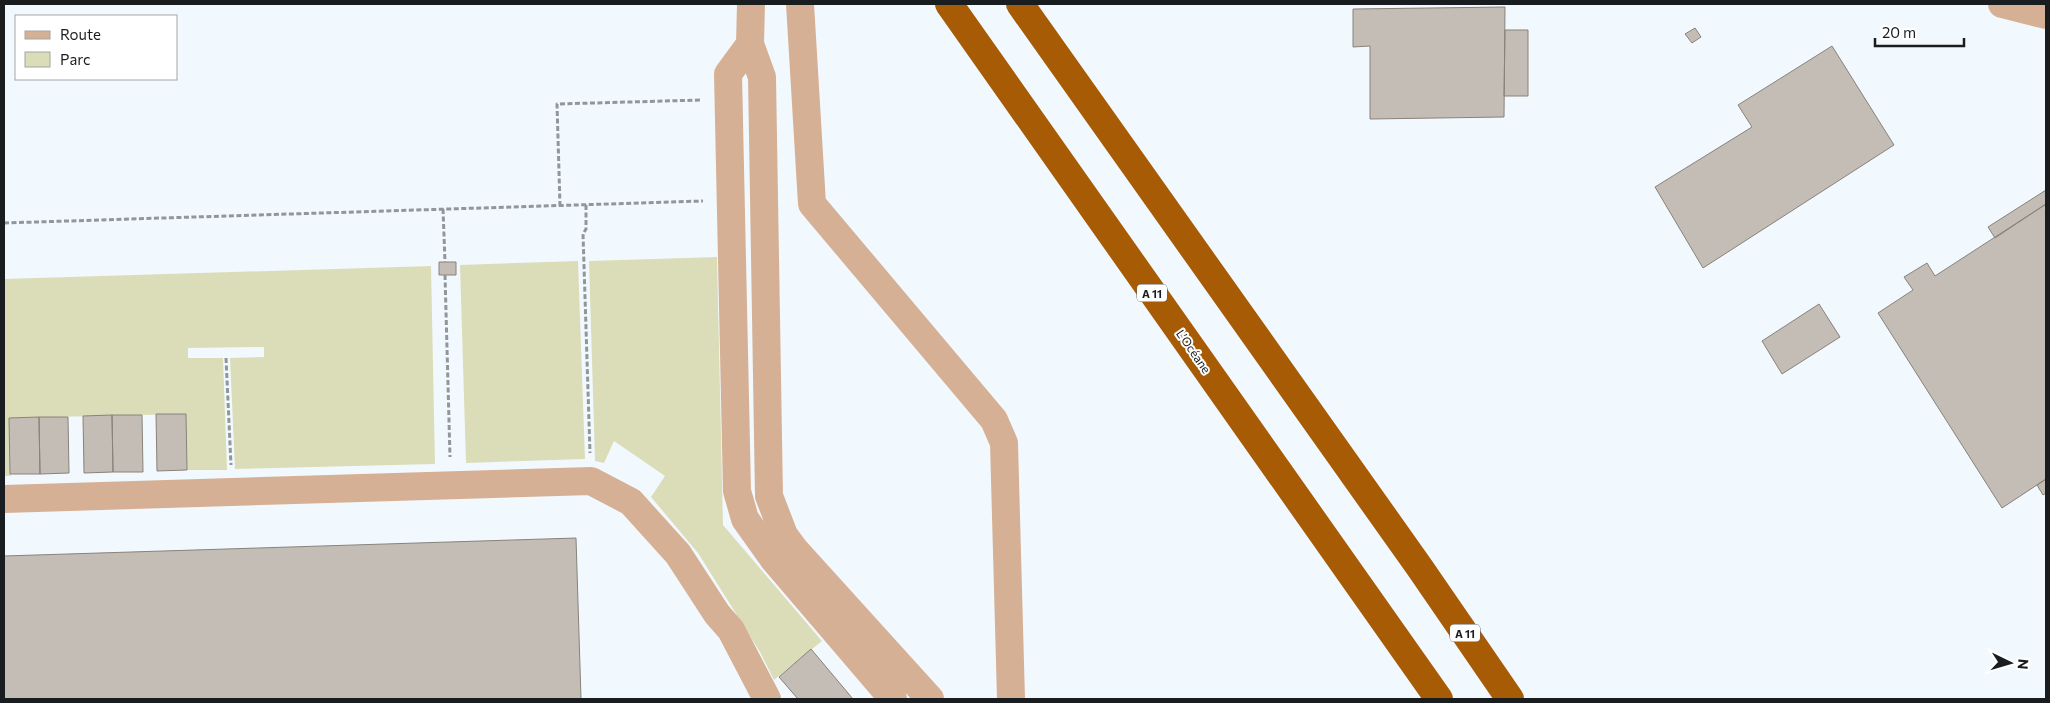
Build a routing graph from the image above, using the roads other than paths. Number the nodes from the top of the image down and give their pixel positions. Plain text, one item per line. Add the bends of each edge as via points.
1 (751, 4) edge
2 (800, 4) edge
3 (949, 4) edge
4 (1020, 4) edge
5 (2002, 4) edge
6 (2046, 15) edge
7 (750, 44) junction
8 (4, 499) edge
9 (767, 699) edge
10 (894, 699) edge
11 (930, 699) edge
12 (1011, 699) edge
13 (1439, 699) edge
14 (1510, 699) edge

1 - 7 street
2 - 12 street via 812,204 994,420 1004,443
3 - 13 highway, L’Océane / A 11
4 - 14 highway, A 11
5 - 6 street
7 - 10 street via 728,74 737,490 740,506 775,561
7 - 11 street via 762,77 769,496 784,536 795,550
8 - 9 street via 591,481 632,502 678,554 731,630

